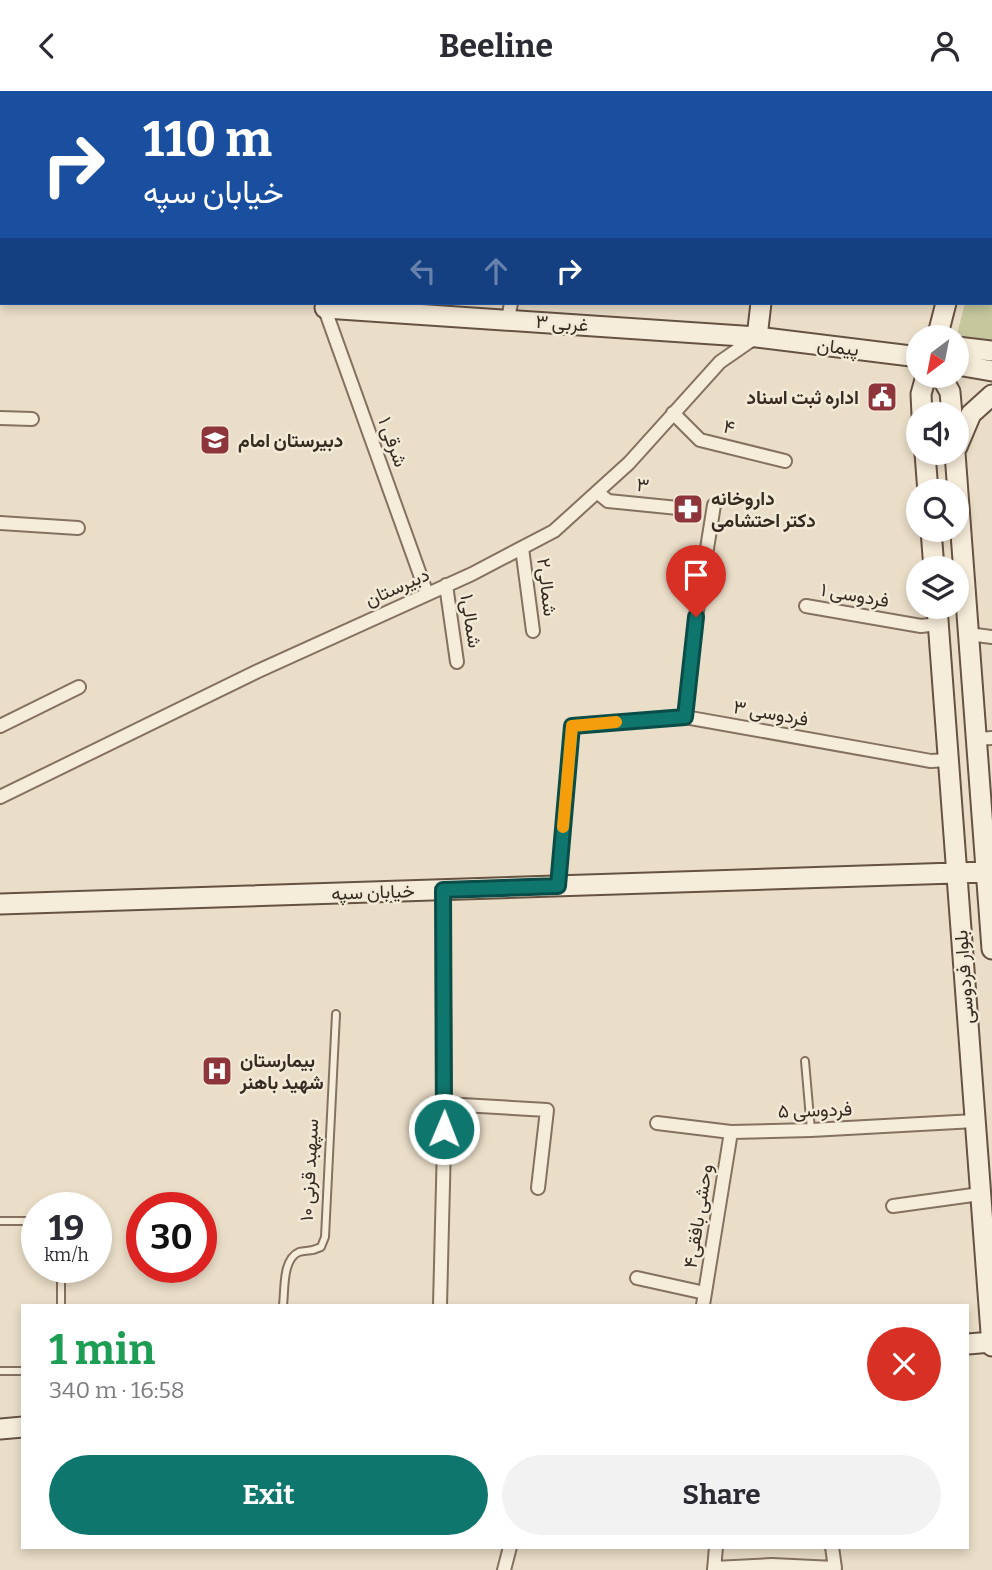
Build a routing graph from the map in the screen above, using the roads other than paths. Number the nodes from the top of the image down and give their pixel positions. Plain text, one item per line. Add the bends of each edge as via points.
1 (324, 305) edge
2 (761, 305) edge
3 (945, 305) edge
4 (510, 311) edge
5 (940, 325) edge
6 (757, 337) junction
7 (970, 348) edge
8 (992, 351) edge
9 (906, 355) edge
10 (970, 367) edge
11 (992, 371) edge
12 (992, 394) edge
13 (673, 413) junction
14 (0, 418) edge
15 (32, 419) dead end
16 (969, 419) edge
17 (785, 461) dead end
18 (957, 465) edge
19 (597, 492) junction
20 (714, 505) dead end
21 (688, 509) dead end
22 (0, 523) edge
23 (78, 528) dead end
24 (522, 548) junction
25 (446, 585) junction
26 (427, 594) junction
27 (806, 606) dead end
28 (932, 619) edge
29 (937, 619) edge
30 (533, 631) dead end
31 (968, 633) junction
32 (992, 637) edge
33 (457, 662) dead end
34 (79, 687) dead end
35 (685, 717) junction
36 (0, 726) edge
37 (984, 738) edge
38 (948, 760) junction
39 (0, 797) edge
40 (988, 833) edge
41 (986, 872) junction
42 (956, 873) junction
43 (558, 886) junction
44 (443, 890) junction
45 (3, 906) edge
46 (992, 949) edge
47 (336, 1014) dead end
48 (805, 1061) dead end
49 (444, 1104) junction
50 (975, 1121) junction
51 (657, 1123) dead end
52 (811, 1131) junction
53 (732, 1132) junction
54 (538, 1188) dead end
55 (980, 1194) junction
56 (892, 1206) dead end
57 (0, 1221) edge
58 (21, 1221) edge
59 (637, 1277) dead end
60 (61, 1283) edge
61 (704, 1299) edge
62 (61, 1304) edge
63 (284, 1304) edge
64 (440, 1304) edge
65 (992, 1343) edge
66 (969, 1344) edge
67 (0, 1371) edge
68 (21, 1371) edge
69 (21, 1427) edge
70 (0, 1429) edge
71 (509, 1549) edge
72 (716, 1549) edge
73 (832, 1549) edge
74 (714, 1569) edge
75 (503, 1570) edge

1 - 4 street, ۳ غربی
1 - 26 street, شرقی ۱
2 - 6 street
3 - 5 street
4 - 6 street, ۳ غربی
6 - 9 street, پیمان
6 - 13 street, دبیرستان via 720,362
7 - 8 street
10 - 11 street
12 - 16 street
13 - 17 street, ۴ via 700,440
13 - 19 street, دبیرستان
14 - 15 street
18 - 31 street, بلوار فردوسی
19 - 21 street, ۳ via 608,501
19 - 24 street, دبیرستان via 554,531
20 - 35 street
22 - 23 street
24 - 25 street, دبیرستان
24 - 30 street, شمالی۲
25 - 26 street, دبیرستان
25 - 33 street, شمالی۱
26 - 39 street, دبیرستان
27 - 28 street, فردوسی ۱ via 921,625
29 - 38 street, بلوار فردوسی
31 - 32 street
31 - 37 street, بلوار فردوسی
34 - 36 street
35 - 38 street, فردوسی ۳ via 931,761
35 - 43 street, فردوسی ۳ via 572,726
37 - 40 street, بلوار فردوسی
38 - 42 street, بلوار فردوسی
40 - 41 street, بلوار فردوسی
41 - 42 street, خیابان سپه
41 - 46 street, بلوار فردوسی
42 - 43 street, خیابان سپه
42 - 50 street, بلوار فردوسی
43 - 44 street, خیابان سپه
44 - 45 street, خیابان سپه
44 - 49 street
47 - 63 lane, سپهبد قرنی ۱۰ via 325,1237 321,1247 291,1258
48 - 52 lane
49 - 54 street via 547,1110
49 - 64 street
50 - 52 street, فردوسی ۵
50 - 55 street, بلوار فردوسی
51 - 53 street, فردوسی ۵
52 - 53 street, فردوسی ۵
53 - 61 street, وحشی بافقی۴
55 - 56 street
55 - 65 street, بلوار فردوسی
57 - 58 lane
59 - 61 street
60 - 62 lane
65 - 66 street
67 - 68 lane
69 - 70 street
71 - 75 street
72 - 74 street
73 - 74 street via 835,1568

